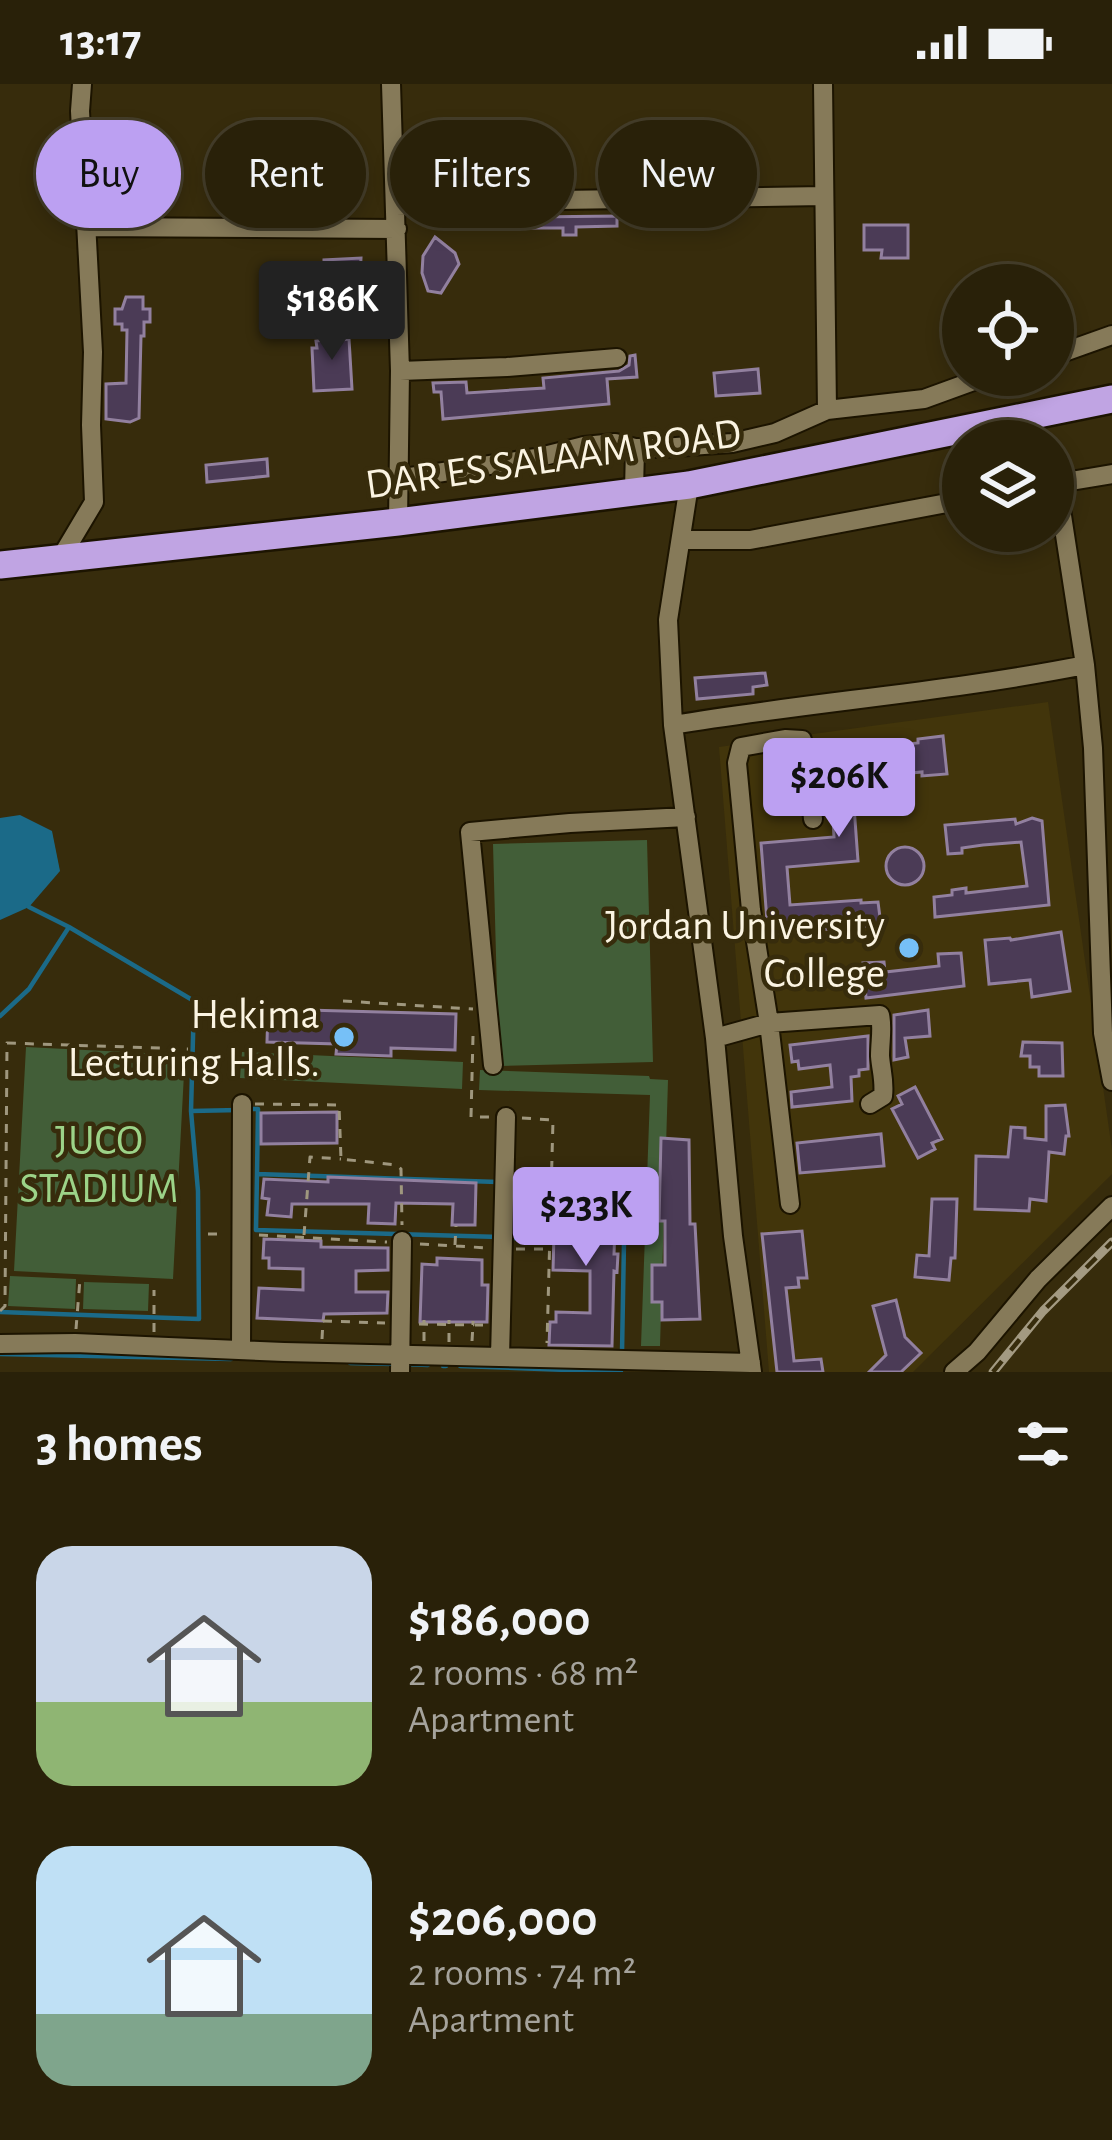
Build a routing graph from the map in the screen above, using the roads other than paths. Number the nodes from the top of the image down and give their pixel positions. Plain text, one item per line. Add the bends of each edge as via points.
1 (82, 84) edge
2 (391, 84) edge
3 (823, 84) edge
4 (81, 120) edge
5 (392, 120) edge
6 (824, 196) junction
7 (574, 200) edge
8 (88, 228) edge
9 (181, 228) edge
10 (397, 230) joint
11 (1112, 335) edge
12 (1074, 349) edge
13 (617, 358) dead end
14 (400, 371) junction
15 (942, 392) edge
16 (1112, 398) edge
17 (827, 410) junction
18 (635, 448) junction
19 (1112, 474) edge
20 (397, 479) junction
21 (1074, 480) edge
22 (689, 485) junction
23 (634, 490) junction
24 (942, 504) edge
25 (398, 522) junction
26 (681, 540) junction
27 (1066, 552) edge
28 (60, 559) junction
29 (0, 565) edge
30 (1084, 664) junction
31 (673, 724) junction
32 (1091, 725) junction
33 (1112, 725) edge
34 (686, 818) junction
35 (813, 819) dead end
36 (769, 1023) junction
37 (715, 1038) junction
38 (493, 1065) dead end
39 (1112, 1081) edge
40 (242, 1104) road end
41 (871, 1104) dead end
42 (506, 1117) dead end
43 (790, 1204) dead end
44 (1112, 1206) edge
45 (402, 1237) road end
46 (0, 1344) edge
47 (242, 1350) junction
48 (500, 1357) junction
49 (284, 1362) edge
50 (400, 1363) edge
51 (751, 1368) edge
52 (954, 1372) edge

1 - 4 street
2 - 5 street
3 - 6 street
6 - 7 street
6 - 17 street
8 - 28 street via 94,502
9 - 10 street
10 - 14 street
11 - 12 street
13 - 14 street
14 - 20 street
15 - 17 street
16 - 22 highway, DAR ES SALAAM ROAD
17 - 18 street via 732,442
18 - 20 street via 584,446
18 - 23 street
19 - 21 street
20 - 25 street
22 - 23 highway, DAR ES SALAAM ROAD
22 - 26 street
23 - 25 highway, DAR ES SALAAM ROAD
24 - 26 street via 750,540
25 - 28 highway, DAR ES SALAAM ROAD
26 - 31 street via 668,620
27 - 30 street
28 - 29 highway, DAR ES SALAAM ROAD
30 - 31 street
30 - 32 street
31 - 34 street
32 - 33 street
32 - 39 street via 1103,1034
34 - 37 street
34 - 38 street via 470,832
35 - 36 street via 802,740 741,747 747,874
36 - 37 street
36 - 41 street via 880,1015 885,1088
36 - 43 street
37 - 51 street
40 - 47 street
42 - 48 street
44 - 52 street
45 - 50 street
46 - 47 street
47 - 49 street
48 - 50 street via 424,1355
48 - 51 street
49 - 50 street via 322,1353

